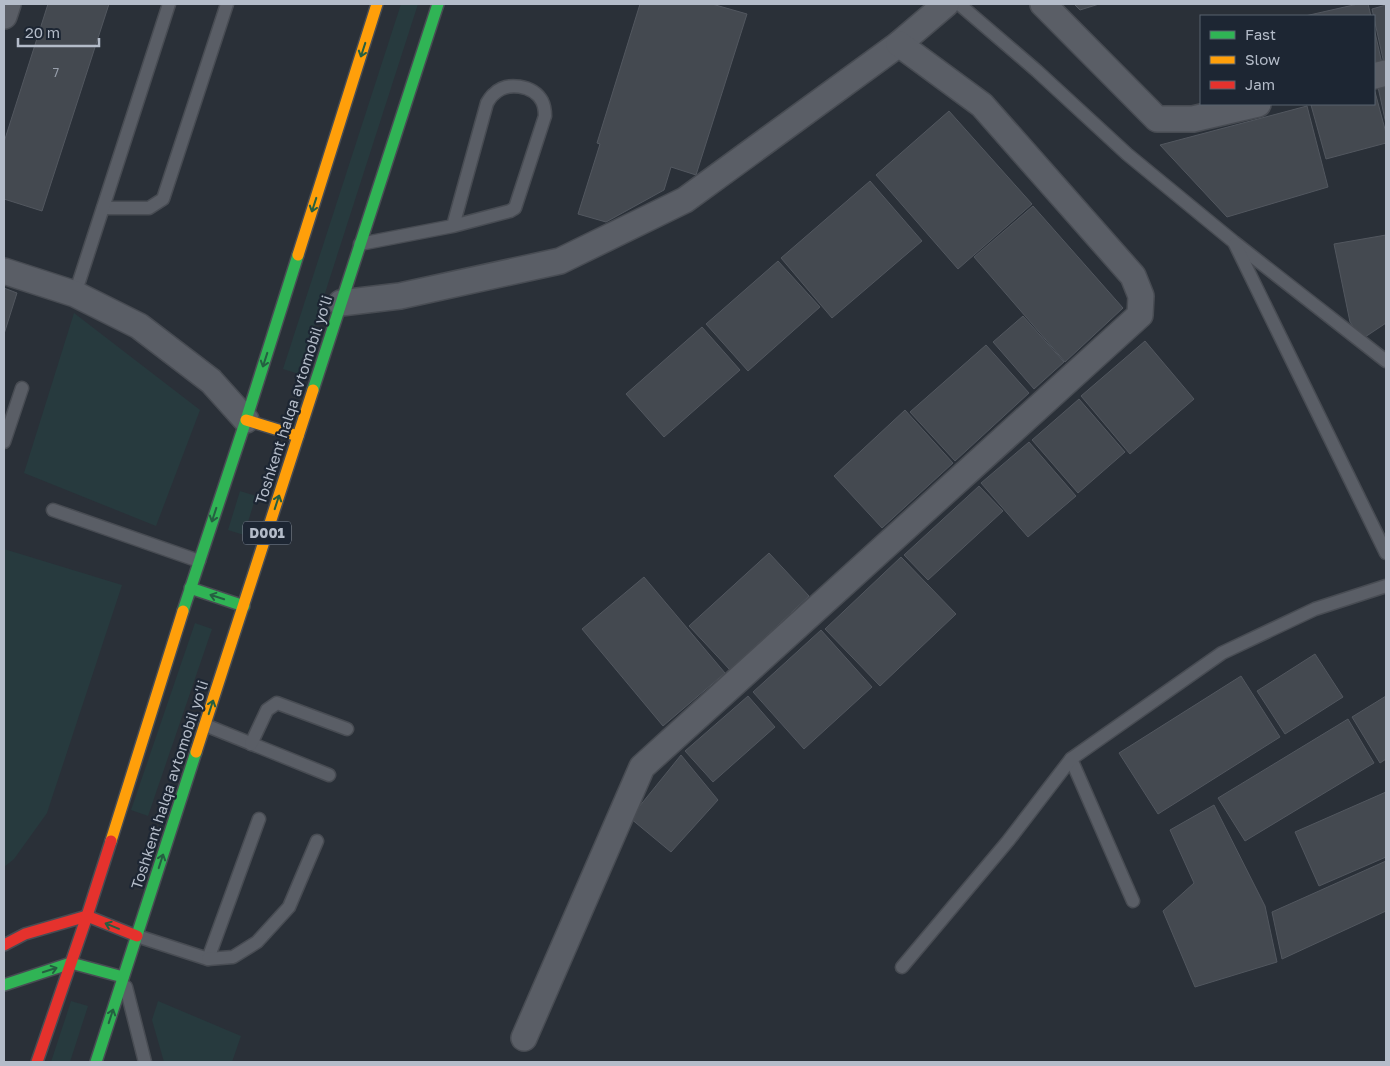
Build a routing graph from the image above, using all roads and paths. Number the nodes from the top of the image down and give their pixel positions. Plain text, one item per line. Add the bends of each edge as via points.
1 (8, 4) edge
2 (169, 4) edge
3 (227, 4) edge
4 (377, 4) edge
5 (438, 4) edge
6 (946, 4) edge
7 (959, 4) edge
8 (1043, 4) edge
9 (4, 16) edge
10 (899, 44) junction
11 (1254, 105) edge
12 (103, 208) junction
13 (452, 226) junction
14 (1234, 242) junction
15 (360, 244) junction
16 (4, 271) edge
17 (76, 294) junction
18 (341, 303) junction
19 (1386, 361) edge
20 (22, 388) dead end
21 (246, 420) junction
22 (298, 436) junction
23 (4, 442) edge
24 (53, 510) dead end
25 (1386, 553) edge
26 (199, 561) junction
27 (1386, 586) edge
28 (190, 588) junction
29 (244, 606) junction
30 (205, 725) junction
31 (347, 729) dead end
32 (251, 744) junction
33 (1071, 759) junction
34 (329, 775) dead end
35 (259, 819) dead end
36 (317, 842) dead end
37 (1133, 901) dead end
38 (87, 916) junction
39 (136, 936) junction
40 (4, 945) edge
41 (208, 959) junction
42 (71, 963) junction
43 (902, 967) dead end
44 (123, 978) junction
45 (4, 985) edge
46 (524, 1038) dead end
47 (37, 1062) edge
48 (96, 1062) edge
49 (145, 1062) edge

1 - 9 street
2 - 12 lane
3 - 12 lane via 164,199 149,208
4 -> 21 main road
5 - 15 main road, Toshkent halqa avtomobil yo'li / D001
6 - 10 street
7 - 14 lane via 1127,154
8 - 11 street via 1157,119 1193,120
10 - 18 street via 685,200 560,261 400,296
10 - 46 street via 982,105 1133,276 1141,296 1140,316 642,767
12 - 17 lane
13 - 13 lane via 487,104 494,93 505,87 518,86 533,92 542,100 546,116 515,208
13 - 15 lane
14 - 19 lane
14 - 25 lane
15 - 18 main road, Toshkent halqa avtomobil yo'li / D001
16 - 17 street
17 - 21 street via 139,326 211,381
18 - 22 main road, Toshkent halqa avtomobil yo'li / D001
20 - 23 lane
21 - 22 main road
21 -> 26 main road
29 -> 22 main road, Toshkent halqa avtomobil yo'li / D001
24 - 26 lane
26 - 28 main road
27 - 33 lane via 1315,609 1222,653
29 -> 28 main road
28 - 38 main road
30 -> 29 main road, Toshkent halqa avtomobil yo'li / D001
30 - 32 lane
39 -> 30 main road, Toshkent halqa avtomobil yo'li / D001
31 - 32 lane via 277,703 267,710
32 - 34 lane
33 - 37 lane
33 - 43 lane via 1008,841
35 - 41 lane
36 - 41 lane via 289,907 264,935 233,956
39 -> 38 main road
38 - 40 main road via 25,934
38 - 42 main road
39 - 41 lane
39 - 44 main road, Toshkent halqa avtomobil yo'li / D001
42 - 44 main road
45 -> 42 main road
42 - 47 main road
48 -> 44 main road, Toshkent halqa avtomobil yo'li / D001
44 - 49 lane

